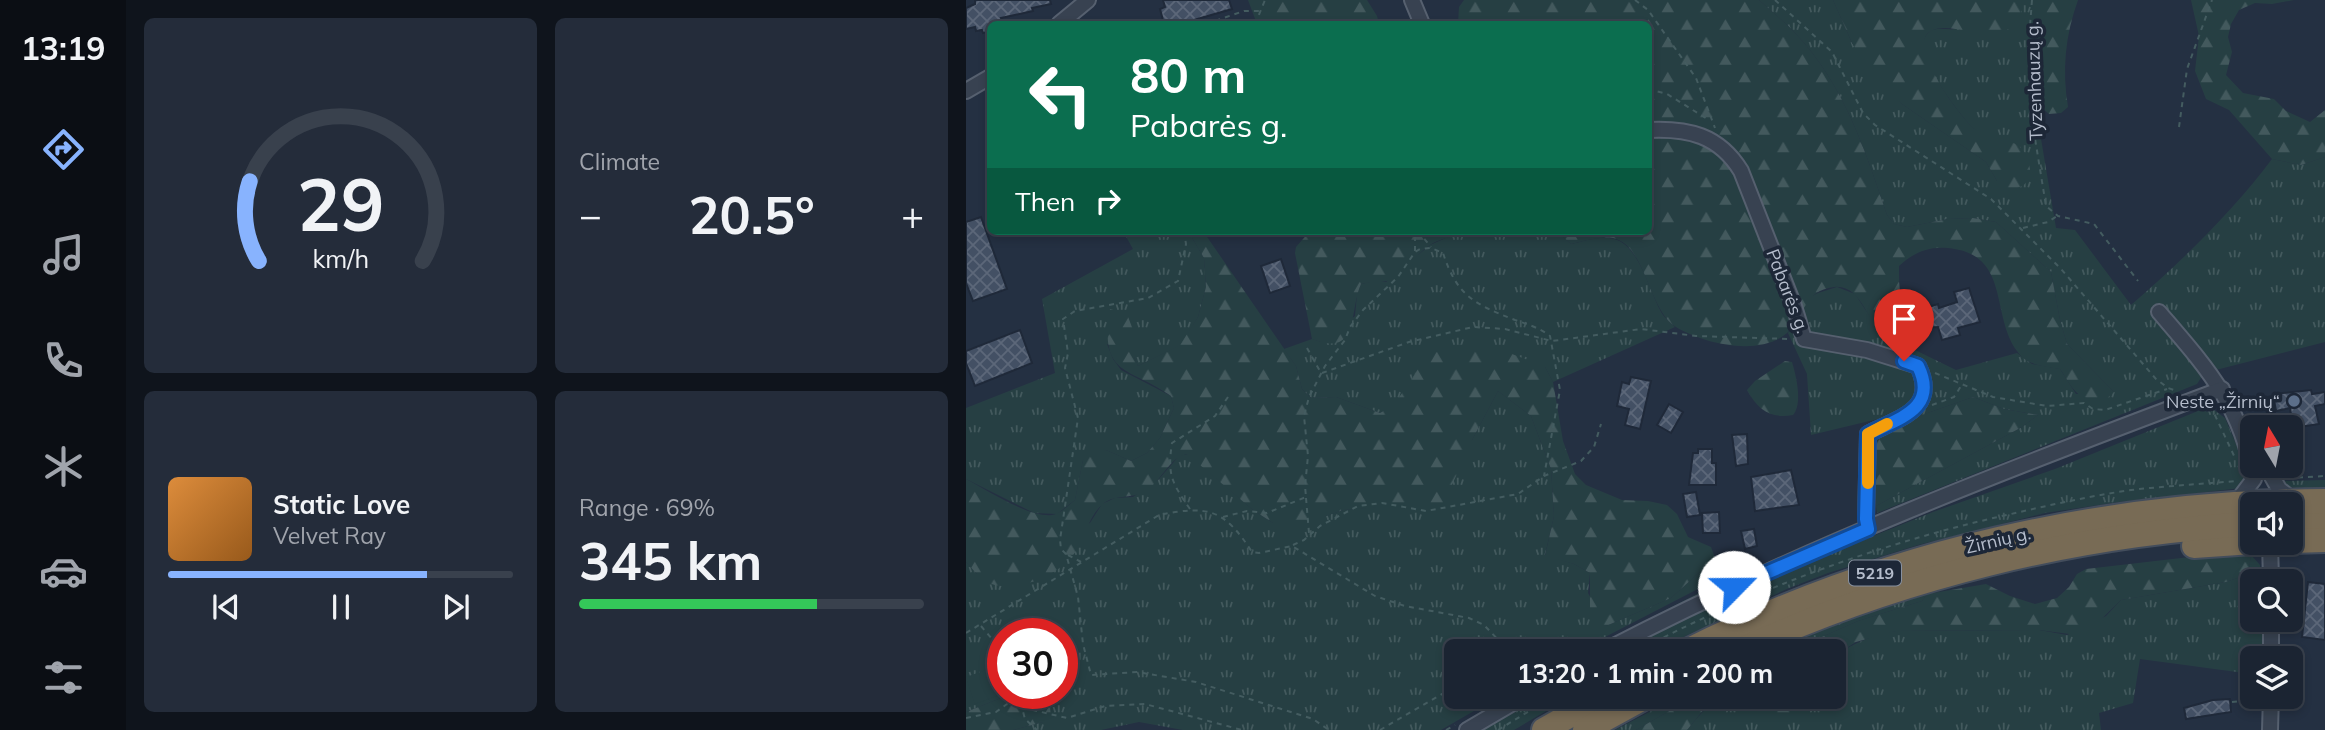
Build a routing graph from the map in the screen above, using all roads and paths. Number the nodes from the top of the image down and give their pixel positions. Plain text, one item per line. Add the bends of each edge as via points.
1 (1088, 0) edge
2 (1265, 0) edge
3 (1412, 0) edge
4 (1636, 0) edge
5 (1775, 0) edge
6 (2032, 0) edge
7 (2212, 0) edge
8 (1260, 11) junction
9 (1063, 21) edge
10 (1215, 21) edge
11 (1260, 21) edge
12 (1421, 21) edge
13 (987, 79) edge
14 (1652, 90) edge
15 (966, 92) edge
16 (1710, 121) junction
17 (2179, 127) dead end
18 (1652, 130) edge
19 (1715, 130) dead end
20 (2058, 216) junction
21 (2022, 228) junction
22 (1185, 235) edge
23 (1417, 235) edge
24 (1420, 235) edge
25 (1432, 248) junction
26 (1415, 252) junction
27 (2138, 281) dead end
28 (2159, 312) dead end
29 (1804, 339) junction
30 (1552, 341) junction
31 (1307, 348) dead end
32 (1918, 366) junction
33 (1321, 374) junction
34 (1961, 385) junction
35 (2168, 388) junction
36 (2222, 389) junction
37 (2181, 392) dead end
38 (2203, 396) junction
39 (1228, 397) dead end
40 (1916, 409) junction
41 (1601, 424) dead end
42 (2240, 428) edge
43 (2236, 462) dead end
44 (2303, 474) edge
45 (1544, 476) junction
46 (2325, 476) edge
47 (2254, 478) edge
48 (1307, 497) junction
49 (2325, 501) edge
50 (2235, 504) junction
51 (2240, 505) edge
52 (2303, 508) edge
53 (1192, 511) junction
54 (2303, 516) edge
55 (1223, 517) junction
56 (2325, 523) edge
57 (2240, 525) edge
58 (1868, 529) junction
59 (1309, 534) junction
60 (2325, 540) edge
61 (2303, 541) edge
62 (2240, 543) edge
63 (1292, 546) junction
64 (1066, 554) junction
65 (1083, 563) junction
66 (1070, 569) junction
67 (1946, 574) junction
68 (980, 624) junction
69 (966, 633) edge
70 (987, 633) edge
71 (1497, 639) edge
72 (1628, 639) edge
73 (1714, 639) edge
74 (1767, 639) edge
75 (1444, 693) edge
76 (2240, 701) edge
77 (2232, 702) dead end
78 (1000, 709) edge
79 (1022, 709) edge
80 (1035, 709) edge
81 (1503, 709) edge
82 (1533, 709) edge
83 (1581, 709) edge
84 (1623, 709) edge
85 (2271, 709) edge
86 (966, 718) edge
87 (1037, 730) edge
88 (1242, 730) edge
89 (1329, 730) edge
90 (1380, 730) edge
91 (1467, 730) edge
92 (1498, 730) edge
93 (1544, 730) edge
94 (1584, 730) edge
95 (2270, 730) edge

1 - 9 street
2 - 8 path
3 - 12 street
4 - 16 path via 1696,78
5 - 21 path via 1832,52 1863,113 1874,125 1991,199
6 - 20 path, Tyzenhauzų g. via 2032,120 2046,205
7 - 17 path via 2189,61
8 - 10 path
8 - 11 path
13 - 15 street
14 - 16 path via 1667,94
16 - 19 path
18 - 29 street, Pabarės g. via 1692,133 1717,143 1732,156
20 - 21 path
20 - 27 path via 2094,224
21 - 35 path
22 - 64 path via 1178,281 1148,298 1075,311 1063,319 1068,353 1065,368 1078,418 1060,540
23 - 26 path
24 - 25 path
25 - 26 path
25 - 30 path via 1443,253 1452,278 1468,295 1496,313 1545,332
26 - 33 path via 1398,277 1363,310
28 - 36 street
29 - 30 path via 1696,336 1641,329
29 - 32 street, Pabarės g. via 1867,350
30 - 33 path via 1505,329 1473,327 1409,342
30 - 45 path via 1560,390
31 - 33 path
32 - 34 path
32 - 40 street via 1925,380 1924,397
33 - 48 path via 1304,416
34 - 35 path via 2025,403 2084,403 2105,410
34 - 40 path via 1954,397
35 - 37 path
36 - 38 street
36 - 42 street
38 - 43 path
38 - 58 street
39 - 53 path via 1215,416 1172,443 1172,482
40 - 58 street via 1868,434
41 - 45 path via 1594,447 1581,461
44 - 46 path
45 - 59 path via 1518,494 1426,511 1382,503 1358,506
47 - 50 street
48 - 55 path via 1266,513
48 - 59 path
49 - 52 highway, Žirnių g. / 5219
50 - 51 highway, Žirnių g. / 5219
50 - 73 highway, Žirnių g. / 5219 via 2069,524 1937,554 1817,594
53 - 55 path
53 - 65 path via 1159,514
54 - 56 highway, Žirnių g. / 5219
55 - 63 path via 1252,552
57 - 67 highway, Žirnių g. / 5219 via 2085,544
58 - 72 street via 1712,596
59 - 63 path
60 - 61 highway
62 - 67 highway, 5219
63 - 71 path via 1375,596 1469,618
64 - 65 path
64 - 66 path
65 - 66 path
66 - 68 path
66 - 89 path via 1091,675 1137,672 1196,682 1313,719
67 - 74 highway, Žirnių g. / 5219 via 1834,610
68 - 69 path
68 - 70 path
75 - 90 path
76 - 77 path
78 - 86 path
79 - 87 path via 1024,719
80 - 88 path via 1067,718 1105,706 1145,704
81 - 91 street
82 - 92 path
83 - 93 highway
84 - 94 highway
85 - 95 street

